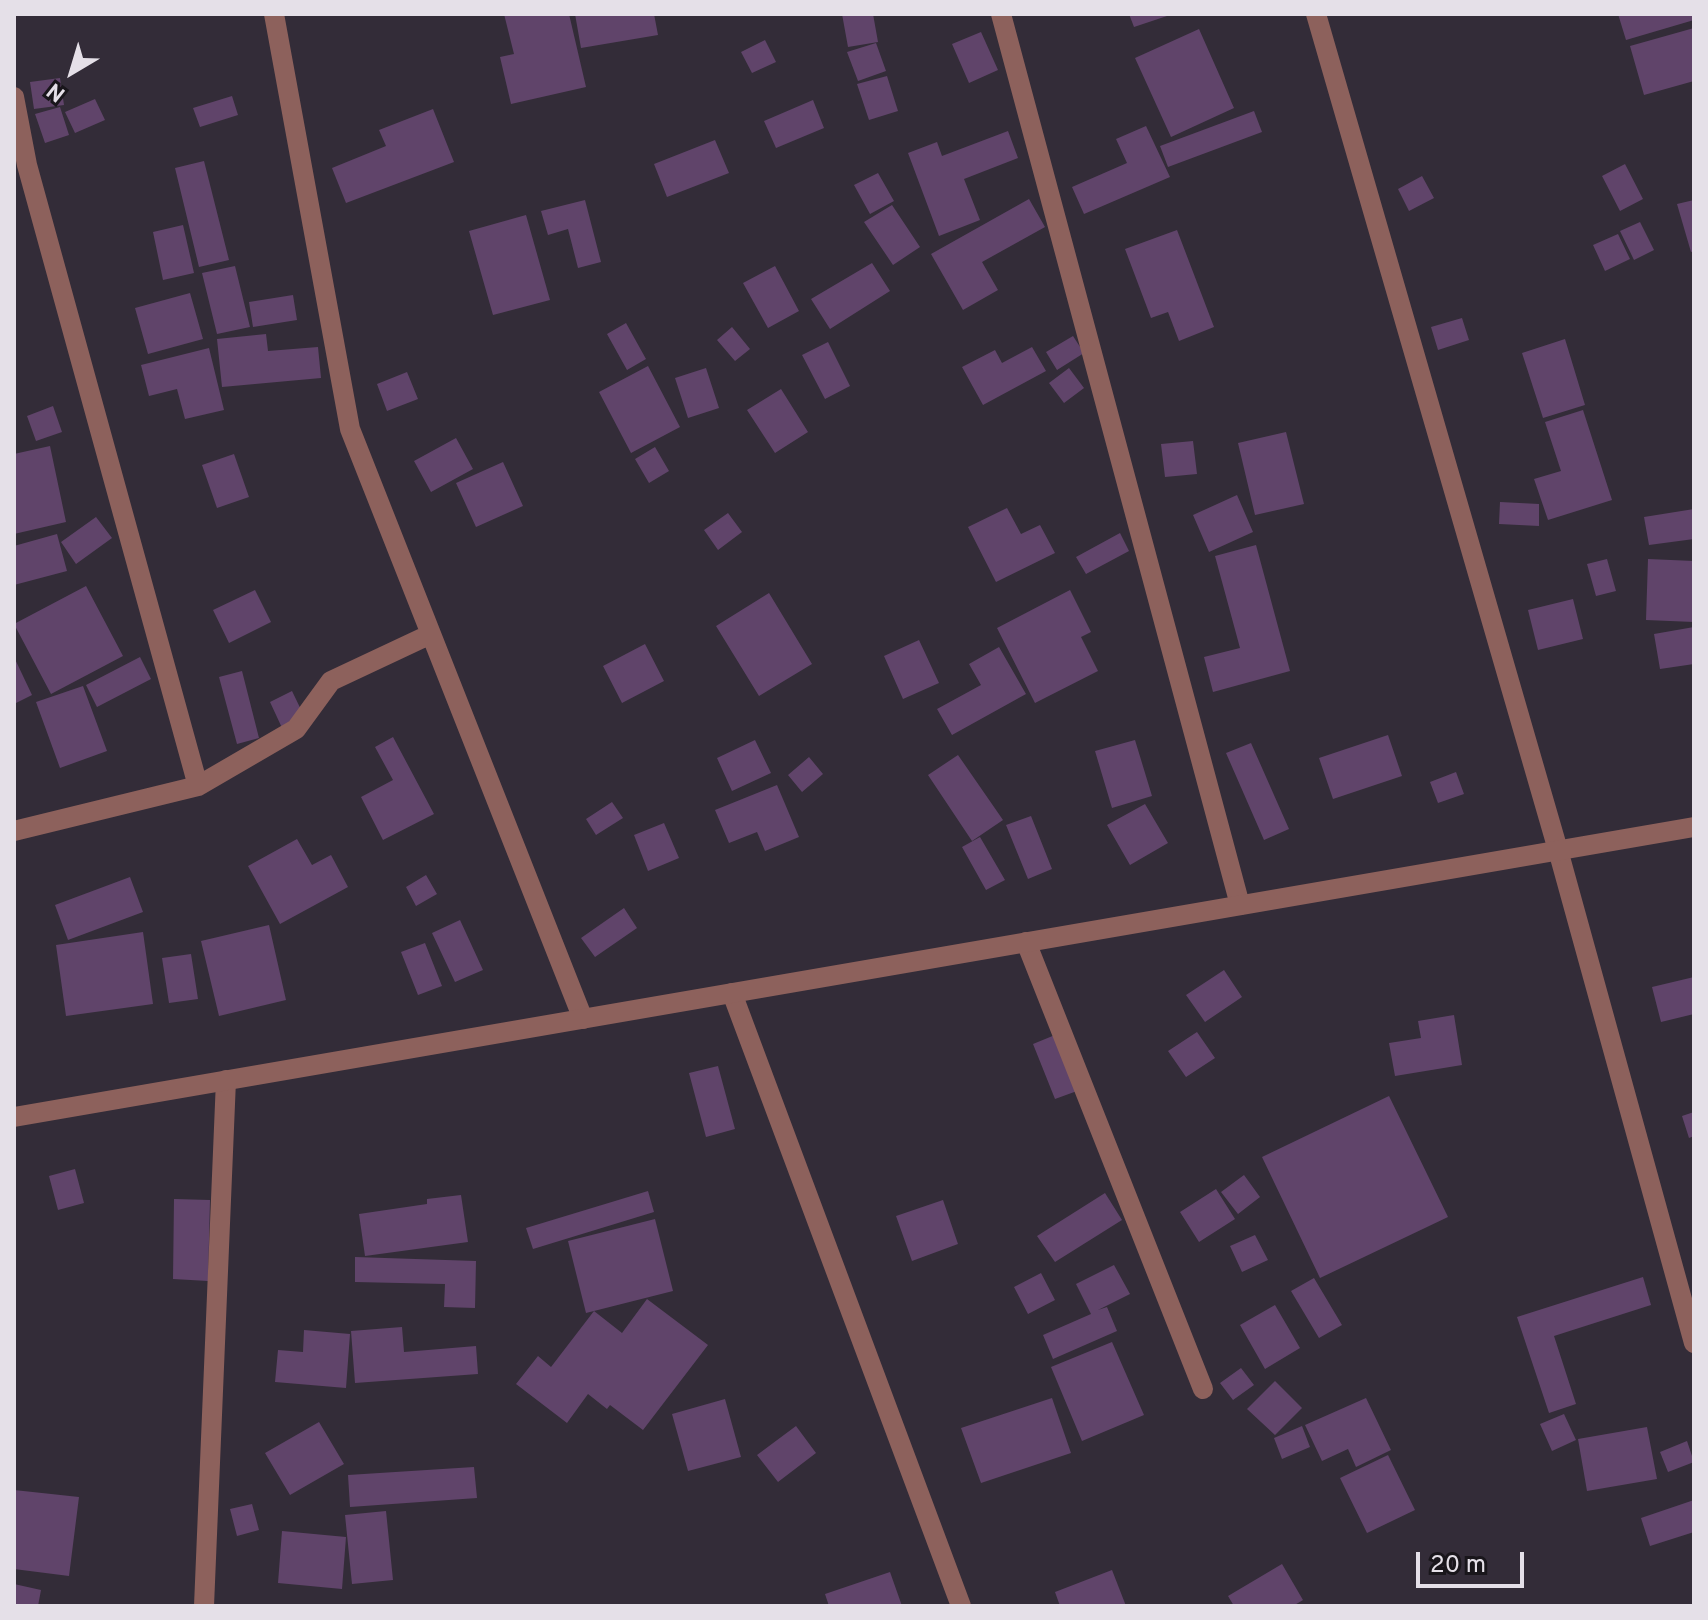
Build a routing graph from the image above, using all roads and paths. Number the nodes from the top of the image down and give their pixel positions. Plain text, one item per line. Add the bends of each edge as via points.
1 (274, 14) edge
2 (1001, 14) edge
3 (1316, 14) edge
4 (14, 97) edge
5 (431, 634) junction
6 (198, 786) junction
7 (1694, 827) edge
8 (14, 831) edge
9 (1558, 850) junction
10 (1240, 905) junction
11 (1026, 942) junction
12 (732, 993) junction
13 (583, 1019) junction
14 (226, 1080) junction
15 (14, 1117) edge
16 (1694, 1343) edge
17 (1203, 1389) dead end
18 (204, 1606) edge
19 (961, 1606) edge

1 - 5 street via 350,429
2 - 10 street
3 - 9 street
4 - 6 street via 27,165
5 - 6 street via 331,681 296,729
5 - 13 street
6 - 8 street
7 - 9 street
9 - 10 street
9 - 16 street
10 - 11 street
11 - 12 street
11 - 17 street
12 - 13 street
12 - 19 street
13 - 14 street
14 - 15 street
14 - 18 street

